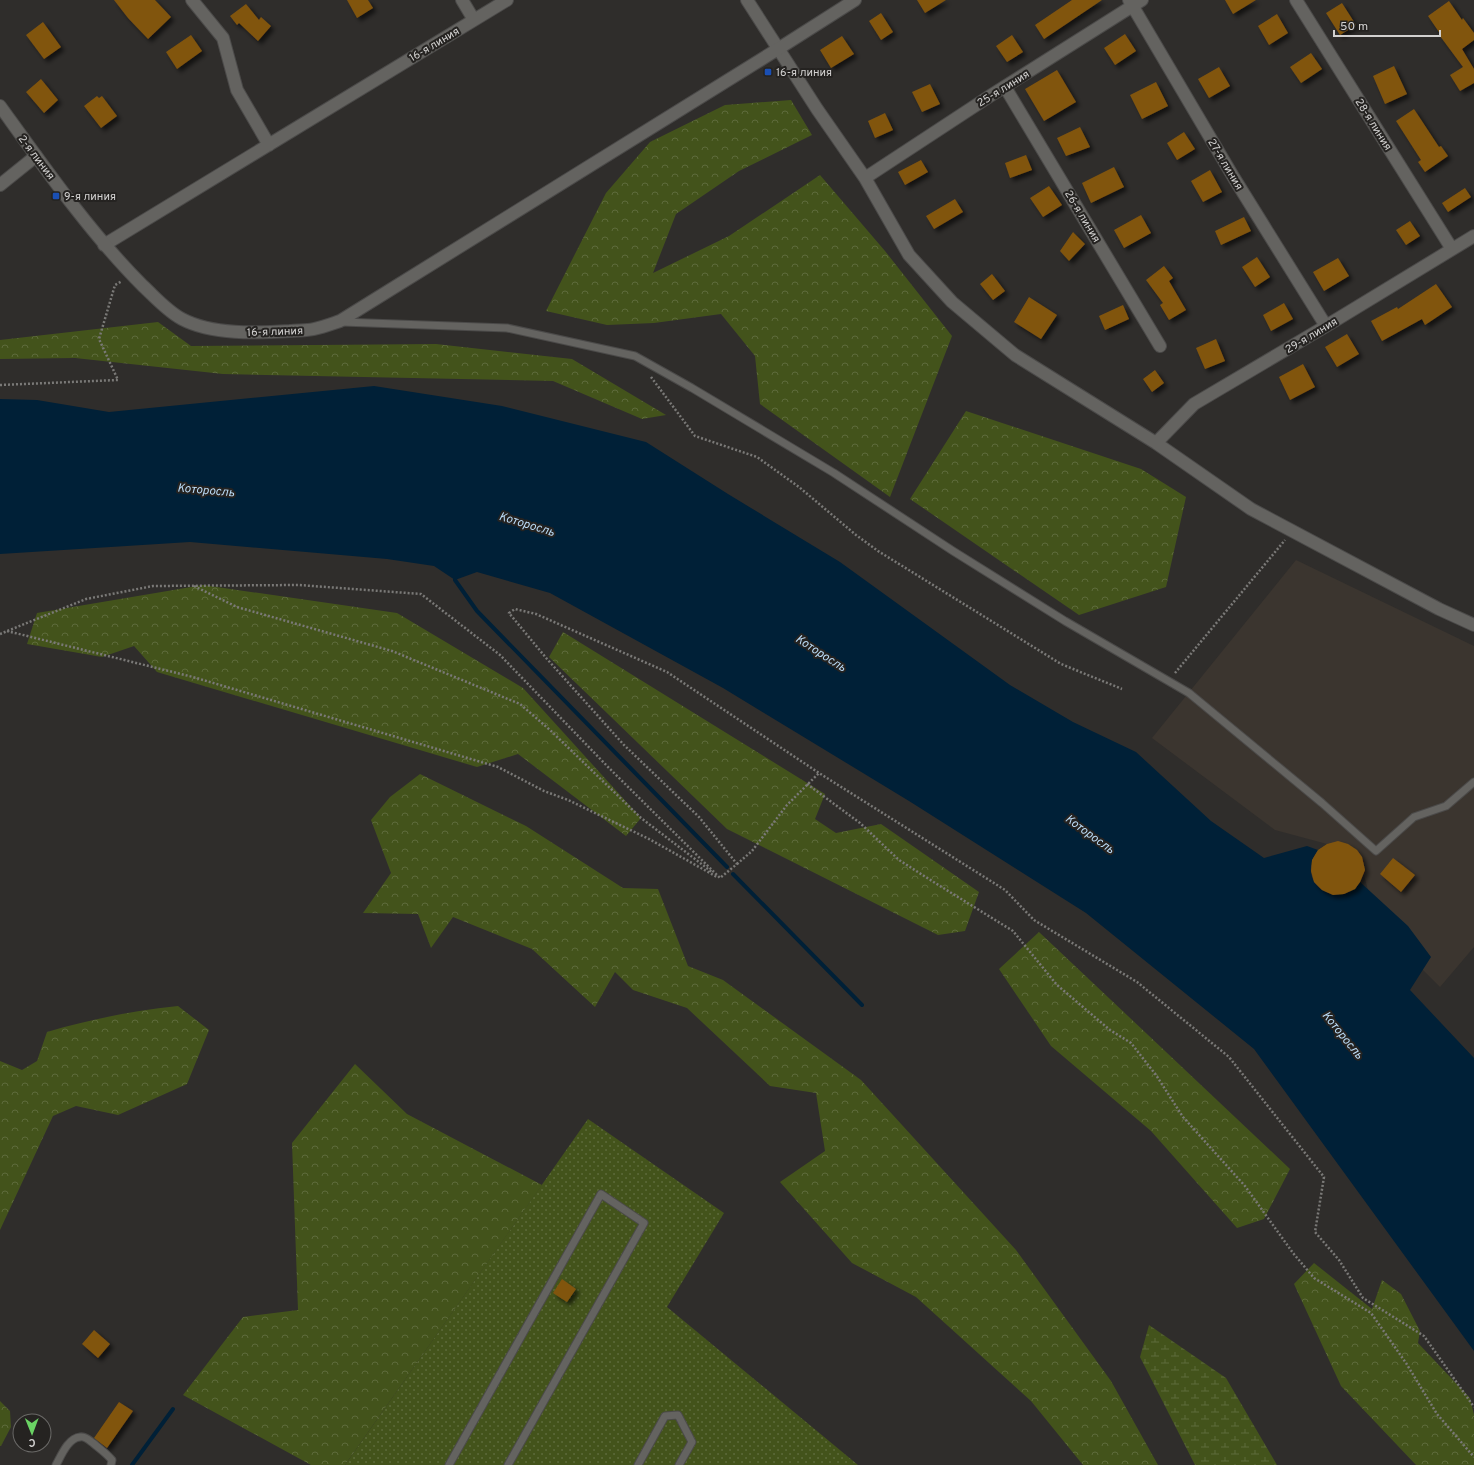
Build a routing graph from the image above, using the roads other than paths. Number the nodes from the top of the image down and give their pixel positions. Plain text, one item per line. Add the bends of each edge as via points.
1 (192, 0) edge
2 (462, 0) edge
3 (507, 0) edge
4 (747, 0) edge
5 (855, 0) edge
6 (1296, 0) edge
7 (1134, 2) edge
8 (474, 20) junction
9 (778, 49) junction
10 (1005, 87) junction
11 (0, 106) edge
12 (269, 145) junction
13 (36, 156) junction
14 (865, 178) junction
15 (0, 185) edge
16 (1474, 236) edge
17 (104, 245) junction
18 (1452, 249) junction
19 (340, 322) junction
20 (1326, 326) junction
21 (1160, 346) dead end
22 (1156, 443) junction
23 (1474, 625) edge
24 (1474, 782) edge
25 (56, 1465) edge
26 (111, 1465) edge
27 (449, 1465) edge
28 (508, 1465) edge
29 (638, 1465) edge
30 (679, 1465) edge

1 - 12 street via 223,38 237,90
2 - 8 street
3 - 8 street, 16-я линия
4 - 9 street
5 - 9 street, 16-я линия
6 - 18 street, 28-я линия
7 - 10 street, 25-я линия
7 - 20 street, 27-я линия via 1234,178
8 - 12 street, 16-я линия
9 - 14 street
9 - 19 street, 16-я линия
10 - 14 street, 25-я линия
10 - 21 street, 26-я линия
11 - 13 street, 2-я линия
12 - 17 street, 16-я линия
13 - 15 street
13 - 17 street, 2-я линия
14 - 22 street via 909,255 952,302 1015,355
16 - 18 street, 29-я линия
17 - 19 street, 16-я линия via 164,306 182,319 205,327 234,332 266,332 312,329
18 - 20 street, 29-я линия
19 - 24 lane via 507,328 635,356 834,473 953,552 1189,693 1376,851 1414,816 1446,806
20 - 22 street, 29-я линия via 1194,404
22 - 23 street via 1251,508 1439,609
25 - 26 lane via 67,1446 80,1436 105,1452 112,1460
27 - 28 lane via 601,1194 644,1222
29 - 30 lane via 665,1416 678,1415 692,1442

